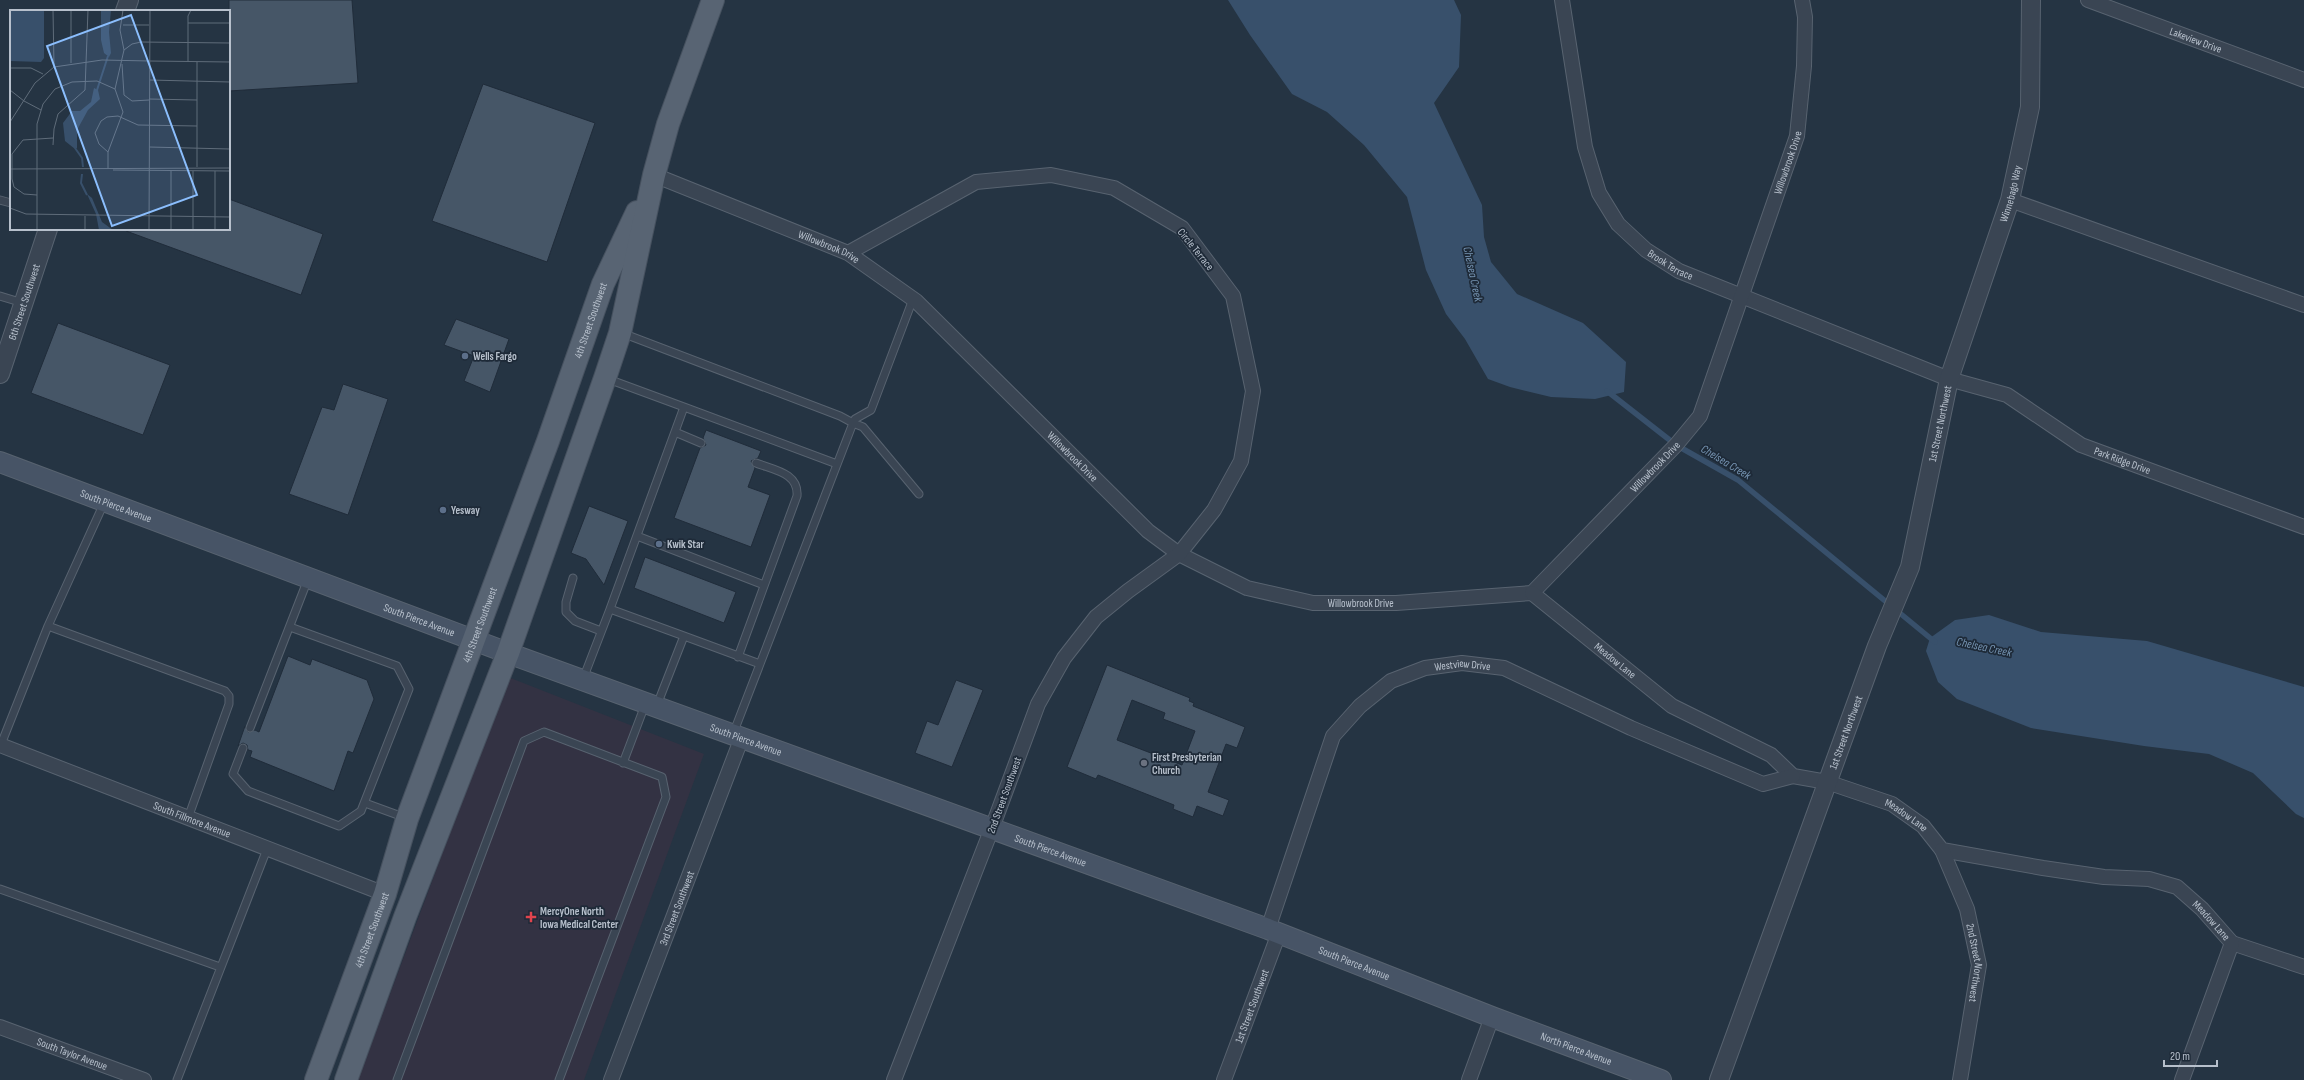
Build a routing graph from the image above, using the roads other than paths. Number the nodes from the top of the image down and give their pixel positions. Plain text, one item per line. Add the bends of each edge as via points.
1 (129, 0) edge
2 (713, 0) edge
3 (1562, 0) edge
4 (1802, 0) edge
5 (2031, 0) edge
6 (2088, 0) edge
7 (125, 10) edge
8 (2304, 80) edge
9 (654, 175) junction
10 (0, 200) edge
11 (2010, 200) junction
12 (10, 203) edge
13 (48, 230) edge
14 (848, 253) junction
15 (0, 296) edge
16 (1742, 296) junction
17 (913, 299) junction
18 (23, 303) junction
19 (2304, 305) edge
20 (620, 333) junction
21 (5, 345) edge
22 (0, 374) edge
23 (605, 378) junction
24 (1948, 379) junction
25 (684, 408) junction
26 (853, 423) junction
27 (675, 432) junction
28 (701, 443) dead end
29 (0, 462) edge
30 (756, 463) dead end
31 (837, 464) junction
32 (919, 494) dead end
33 (105, 501) junction
34 (2304, 527) edge
35 (637, 536) junction
36 (1179, 554) junction
37 (309, 578) junction
38 (573, 578) dead end
39 (764, 585) junction
40 (1532, 593) junction
41 (610, 609) junction
42 (48, 626) junction
43 (290, 627) junction
44 (601, 631) junction
45 (684, 636) junction
46 (474, 640) junction
47 (508, 653) junction
48 (738, 656) junction
49 (760, 664) junction
50 (583, 679) junction
51 (652, 704) junction
52 (250, 728) dead end
53 (738, 735) junction
54 (0, 746) edge
55 (243, 748) dead end
56 (623, 763) junction
57 (1793, 776) junction
58 (1827, 782) junction
59 (365, 803) junction
60 (188, 818) junction
61 (407, 819) junction
62 (992, 828) junction
63 (267, 848) junction
64 (1942, 850) junction
65 (0, 889) edge
66 (385, 894) junction
67 (1273, 931) junction
68 (2232, 943) junction
69 (220, 967) junction
70 (2304, 967) edge
71 (1492, 1017) junction
72 (0, 1027) edge
73 (144, 1080) edge
74 (177, 1080) edge
75 (316, 1080) edge
76 (346, 1080) edge
77 (397, 1080) edge
78 (559, 1080) edge
79 (612, 1080) edge
80 (894, 1080) edge
81 (1224, 1080) edge
82 (1468, 1080) edge
83 (1661, 1080) edge
84 (1719, 1080) edge
85 (1960, 1080) edge
86 (2182, 1080) edge

1 - 7 street
2 - 9 main road, 4th Street Southwest via 668,124
3 - 16 street, Brook Terrace via 1585,148 1599,193 1618,224 1646,250 1679,270
4 - 16 street, Willowbrook Drive via 1805,17 1804,66 1797,136
5 - 11 street, Winnebago Way via 2030,107
6 - 8 street, Lakeview Drive
9 - 14 street, Willowbrook Drive
9 - 20 main road, 4th Street Southwest
9 - 46 main road, 4th Street Southwest via 603,284
10 - 12 lane
11 - 19 street
11 - 24 street, Winnebago Way
13 - 18 street, 6th Street Southwest
14 - 17 street, Willowbrook Drive
14 - 36 street, Circle Terrace via 976,182 1051,174 1114,188 1182,228 1233,296 1254,391 1241,461 1214,510
15 - 18 lane
16 - 24 street, Brook Terrace
16 - 40 street, Willowbrook Drive via 1700,416 1676,446
17 - 26 lane via 871,410 855,419
17 - 36 street, Willowbrook Drive via 1148,531
18 - 21 street, 6th Street Southwest
20 - 23 main road, 4th Street Southwest
20 - 26 lane
21 - 22 street, 6th Street Southwest
23 - 25 lane
23 - 47 main road, 4th Street Southwest
24 - 34 street, Park Ridge Drive via 2007,396 2081,445
24 - 58 street, 1st Street Northwest via 1910,567 1877,646
25 - 27 lane
25 - 31 lane
26 - 31 lane
26 - 32 lane via 863,427
27 - 28 lane
27 - 35 lane
29 - 33 main road, South Pierce Avenue
30 - 39 lane via 793,478 798,487 797,496
31 - 49 lane
33 - 37 main road, South Pierce Avenue
33 - 42 lane
35 - 39 lane
35 - 41 lane
36 - 40 street, Willowbrook Drive via 1247,588 1313,603 1396,603
36 - 62 street, 2nd Street Southwest via 1096,617 1064,658 1038,704
37 - 43 lane
37 - 46 main road, South Pierce Avenue
38 - 44 lane via 566,602 566,612 575,621
39 - 48 lane
40 - 57 street, Meadow Lane via 1672,706 1771,755
41 - 44 lane
41 - 45 lane
42 - 54 lane
42 - 60 lane via 225,691 229,696 229,704
43 - 52 lane
43 - 59 lane via 397,666 409,689
44 - 50 lane
45 - 48 lane
45 - 51 lane
46 - 47 main road, South Pierce Avenue
46 - 61 main road, 4th Street Southwest
47 - 50 main road, South Pierce Avenue
47 - 76 main road, 4th Street Southwest via 405,917
48 - 49 lane
49 - 53 lane
50 - 51 main road, South Pierce Avenue
51 - 53 main road, South Pierce Avenue
51 - 56 lane
53 - 62 main road, South Pierce Avenue
53 - 79 street, 3rd Street Southwest
54 - 60 street, South Fillmore Avenue
55 - 59 lane via 232,774 248,791 339,826 361,811
56 - 77 lane via 544,732 524,741
56 - 78 lane via 662,778 666,797
57 - 58 street, Meadow Lane
57 - 67 street, Westview Drive via 1763,784 1631,728 1504,668 1462,663 1425,668 1391,681 1360,706 1333,736
58 - 64 street, Meadow Lane via 1892,804 1923,826
58 - 84 street, 1st Street Northwest
59 - 61 lane
60 - 63 street, South Fillmore Avenue
61 - 66 main road, 4th Street Southwest
62 - 67 main road, South Pierce Avenue
62 - 80 street, 2nd Street Southwest
63 - 66 street, South Fillmore Avenue
63 - 69 lane
64 - 68 street, Meadow Lane via 2051,869 2149,879 2177,887 2202,909
64 - 85 street, 2nd Street Northwest via 1966,909 1979,965
65 - 69 lane
66 - 75 main road, 4th Street Southwest
67 - 71 main road, South Pierce Avenue
67 - 81 street, 1st Street Southwest
68 - 70 street, Meadow Lane
68 - 86 street
69 - 74 lane
71 - 82 street
71 - 83 main road, North Pierce Avenue
72 - 73 street, South Taylor Avenue

